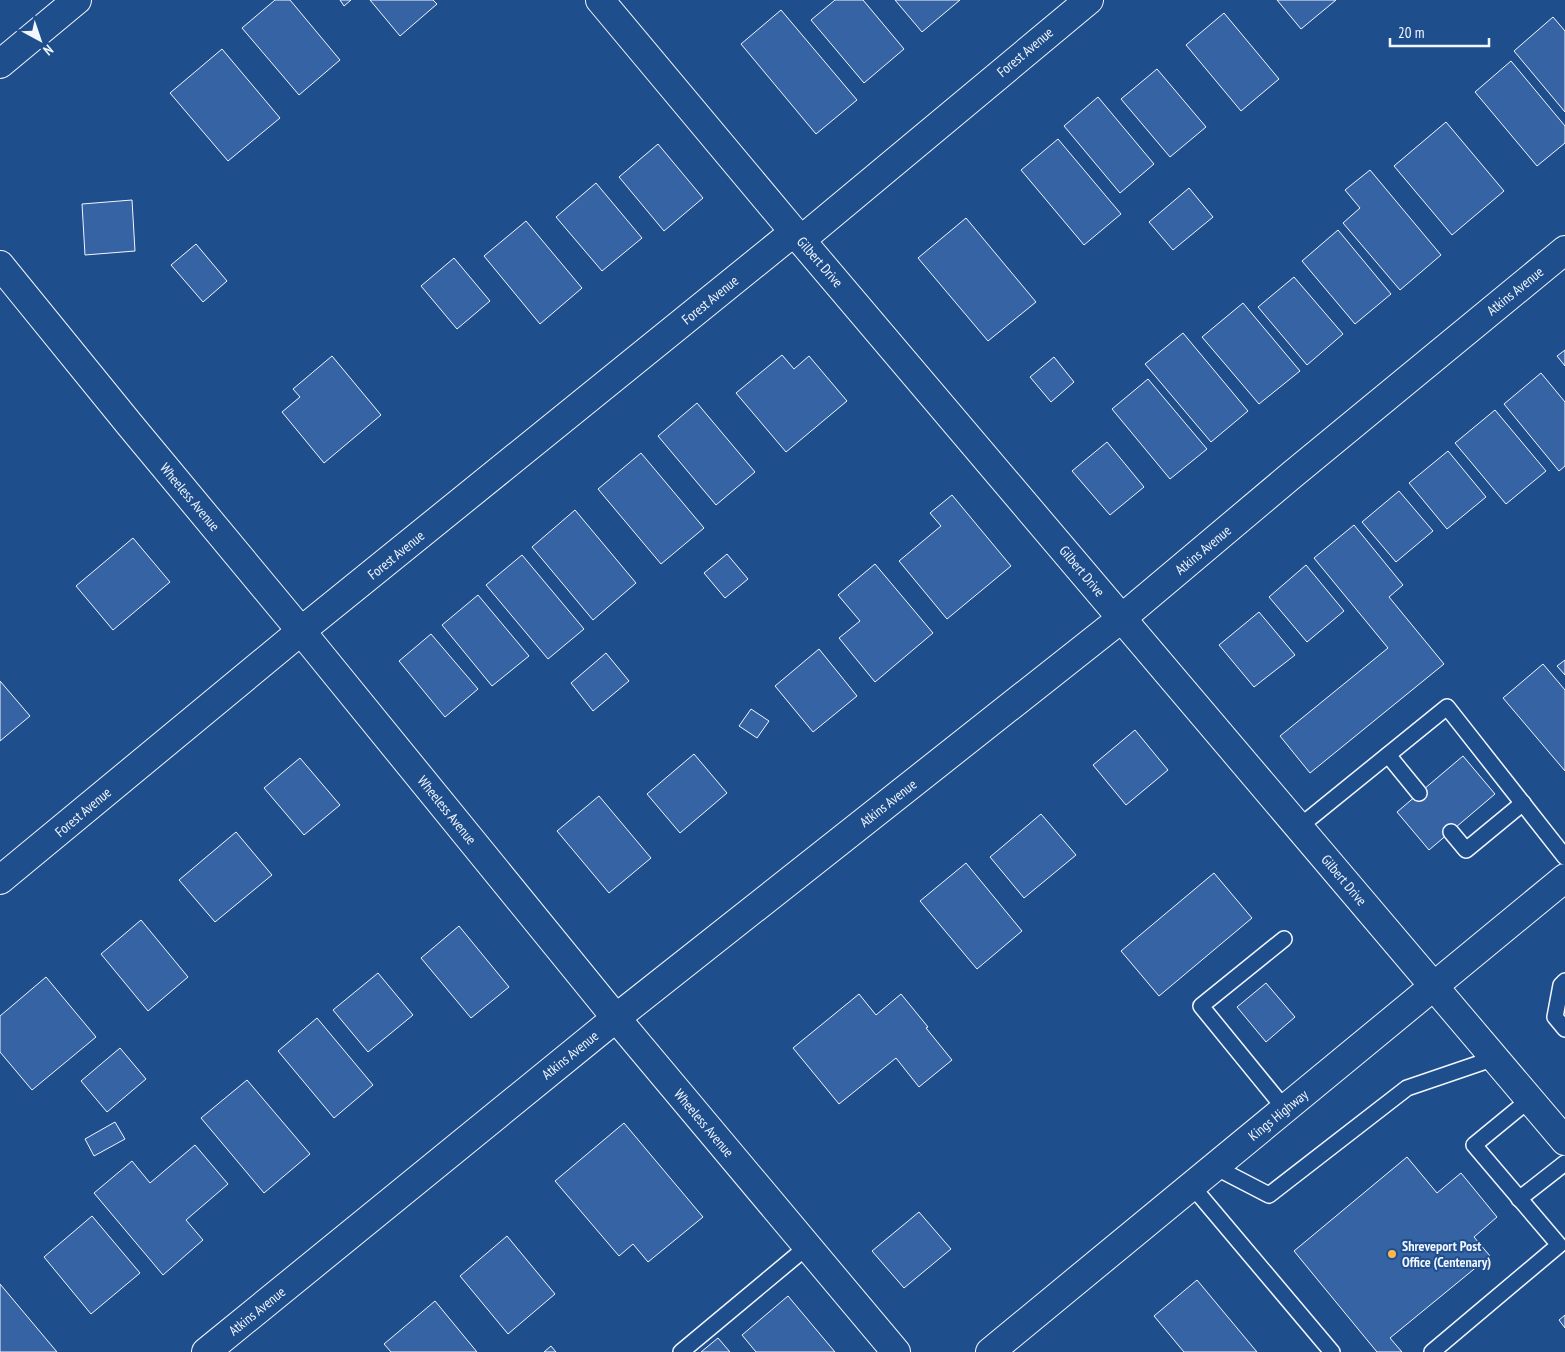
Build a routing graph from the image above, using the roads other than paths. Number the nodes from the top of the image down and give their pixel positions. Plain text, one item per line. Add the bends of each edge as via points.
1 (77, 0) edge
2 (600, 0) edge
3 (1089, 0) edge
4 (0, 64) edge
5 (797, 236) junction
6 (1565, 250) edge
7 (0, 265) edge
8 (1122, 618) junction
9 (301, 631) junction
10 (1388, 755) junction
11 (1419, 793) dead end
12 (1523, 803) junction
13 (1299, 828) junction
14 (1451, 832) dead end
15 (1565, 857) edge
16 (1565, 878) edge
17 (0, 880) edge
18 (1284, 939) dead end
19 (1565, 981) edge
20 (1434, 986) junction
21 (616, 1018) junction
22 (1565, 1029) edge
23 (1495, 1058) junction
24 (1530, 1099) junction
25 (1285, 1109) junction
26 (1565, 1141) edge
27 (1565, 1163) edge
28 (1215, 1167) junction
29 (1192, 1186) junction
30 (1520, 1199) junction
31 (808, 1246) junction
32 (206, 1352) edge
33 (681, 1352) edge
34 (896, 1352) edge
35 (990, 1352) edge
36 (1332, 1352) edge
37 (1432, 1352) edge

1 - 4 street
2 - 5 street, Gilbert Drive
3 - 5 street, Forest Avenue
5 - 8 street, Gilbert Drive
5 - 9 street, Forest Avenue
6 - 8 street, Atkins Avenue
7 - 9 street, Wheeless Avenue
8 - 13 street, Gilbert Drive
8 - 21 street, Atkins Avenue
9 - 17 street, Forest Avenue
9 - 21 street, Wheeless Avenue
10 - 11 lane
10 - 12 lane via 1447,708
10 - 13 lane
12 - 14 lane via 1466,850
12 - 15 lane
13 - 20 street, Gilbert Drive
16 - 20 street, Kings Highway
18 - 25 lane via 1201,1006
19 - 22 lane via 1561,985 1555,1017
20 - 23 street, Gilbert Drive
20 - 25 street, Kings Highway
21 - 31 street, Wheeless Avenue
21 - 32 street, Atkins Avenue
23 - 24 street, Gilbert Drive
23 - 28 lane via 1407,1088 1269,1194
24 - 26 street, Gilbert Drive
24 - 30 lane via 1474,1145
25 - 28 street, Kings Highway
27 - 30 lane
28 - 29 street, Kings Highway
29 - 35 street, Kings Highway
29 - 36 lane
30 - 37 lane via 1559,1245
31 - 33 lane
31 - 34 street, Wheeless Avenue

